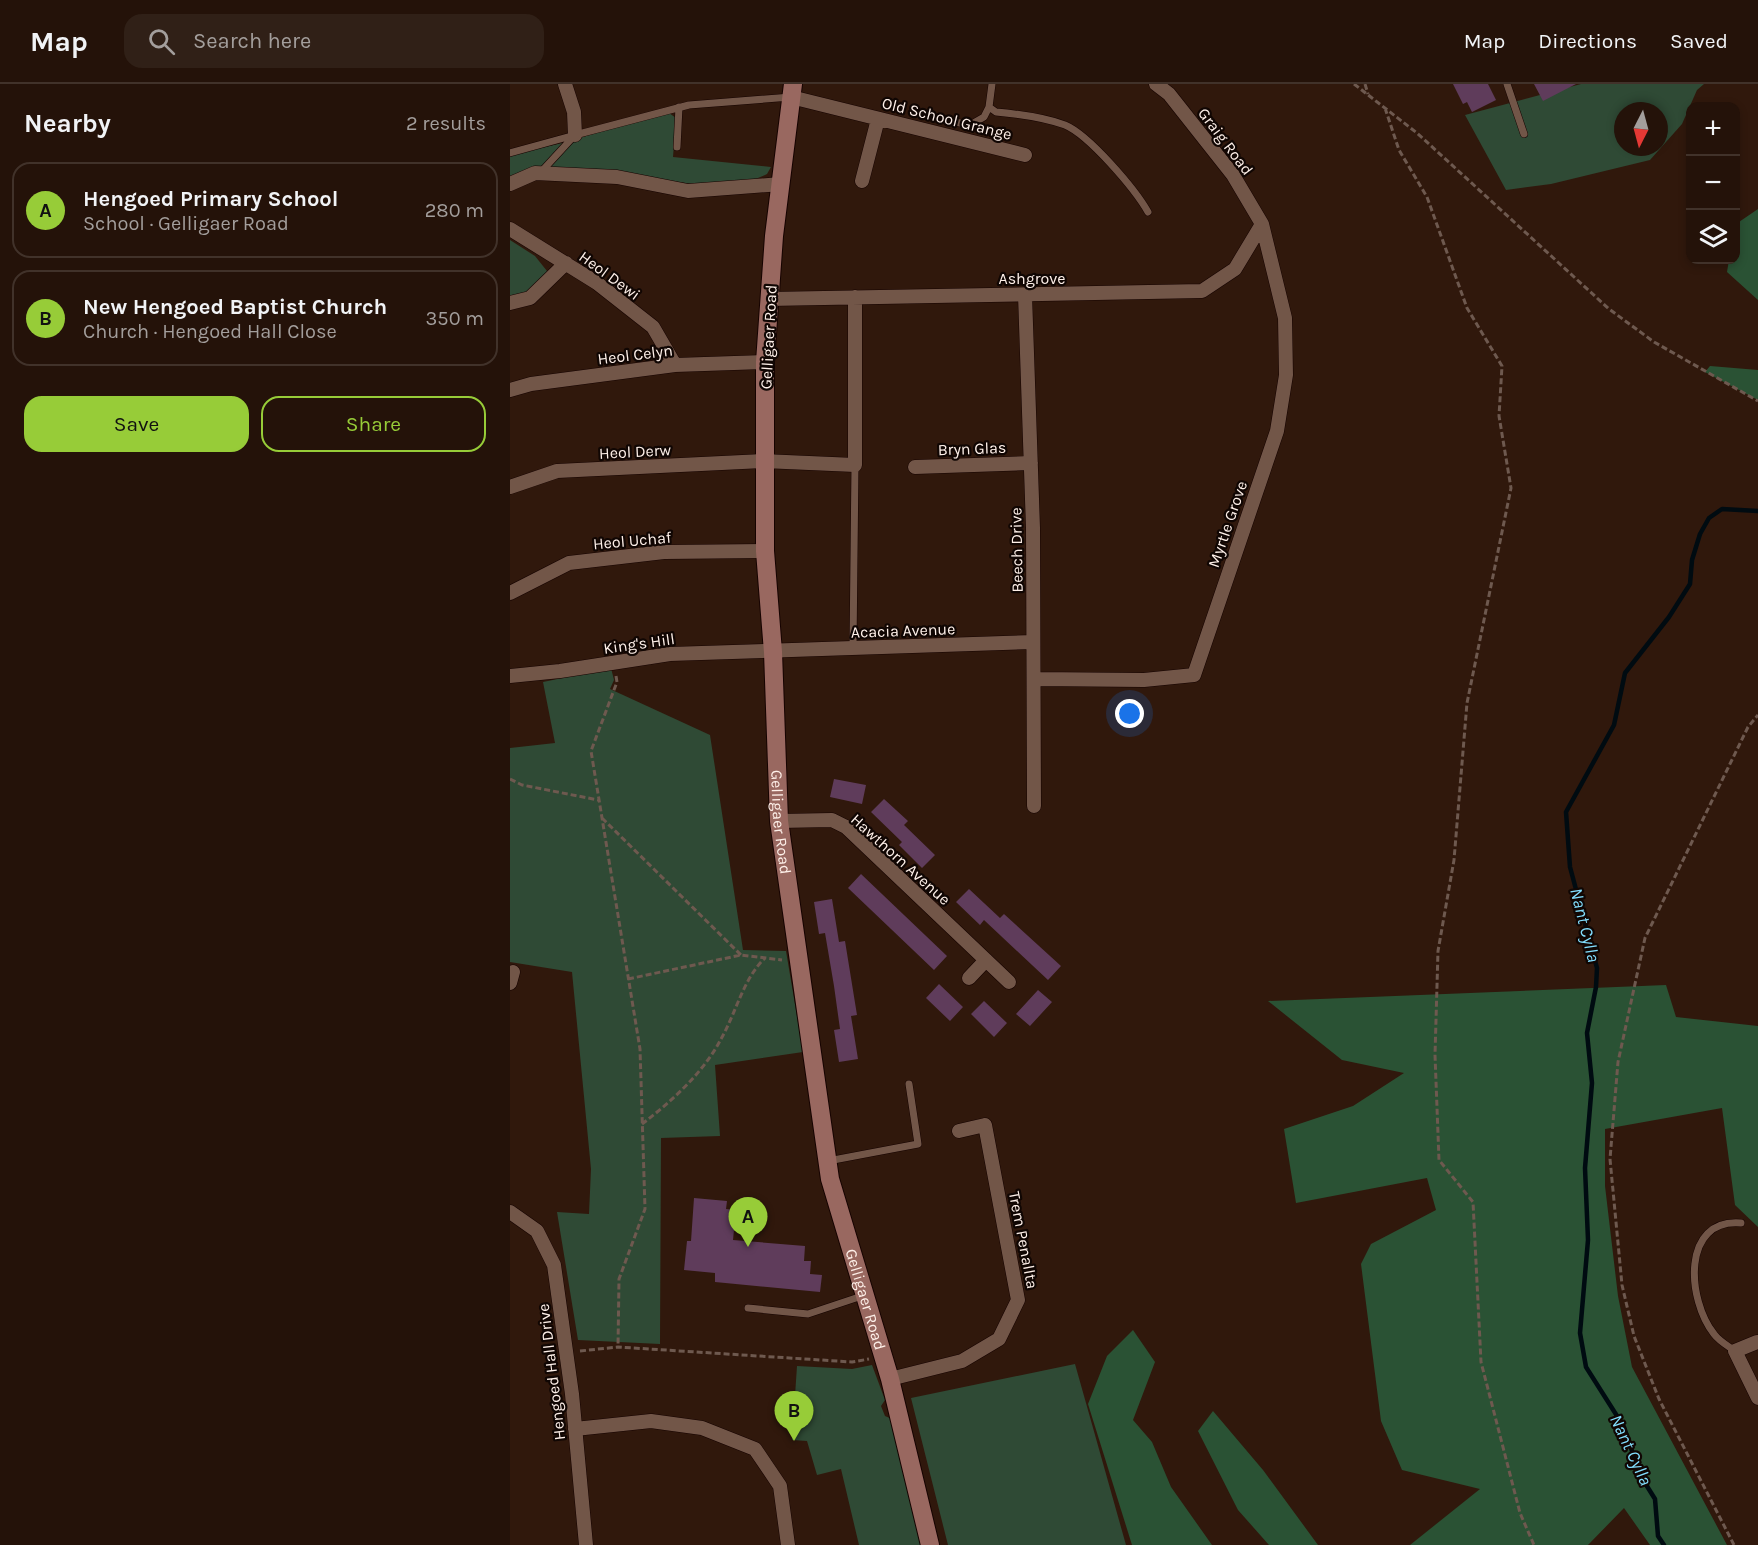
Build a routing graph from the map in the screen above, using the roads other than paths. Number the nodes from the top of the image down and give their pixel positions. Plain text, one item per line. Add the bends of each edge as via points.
1 (565, 84) edge
2 (992, 84) edge
3 (1156, 84) edge
4 (1507, 84) edge
5 (792, 91) edge
6 (679, 107) junction
7 (989, 107) junction
8 (932, 117) dead end
9 (878, 118) junction
10 (1524, 134) dead end
11 (575, 135) junction
12 (677, 147) dead end
13 (510, 153) edge
14 (1025, 155) dead end
15 (540, 174) junction
16 (862, 181) dead end
17 (510, 184) edge
18 (780, 184) junction
19 (1148, 212) dead end
20 (1262, 224) junction
21 (510, 229) edge
22 (566, 263) junction
23 (1025, 295) junction
24 (855, 297) junction
25 (770, 299) junction
26 (510, 303) edge
27 (765, 362) junction
28 (675, 365) junction
29 (510, 390) edge
30 (763, 461) junction
31 (1030, 463) junction
32 (855, 465) junction
33 (915, 467) dead end
34 (510, 487) edge
35 (765, 551) junction
36 (510, 593) edge
37 (1034, 642) junction
38 (853, 648) junction
39 (773, 652) junction
40 (510, 676) edge
41 (1034, 679) junction
42 (1034, 806) dead end
43 (779, 821) junction
44 (986, 960) junction
45 (969, 978) dead end
46 (1009, 982) dead end
47 (909, 1084) dead end
48 (959, 1131) dead end
49 (828, 1161) junction
50 (510, 1212) edge
51 (1741, 1223) dead end
52 (865, 1295) junction
53 (748, 1308) dead end
54 (1757, 1342) edge
55 (1735, 1351) junction
56 (890, 1379) junction
57 (1758, 1398) edge
58 (575, 1428) junction
59 (586, 1545) edge
60 (788, 1545) edge
61 (930, 1545) edge

1 - 11 street via 574,112
2 - 7 lane
3 - 20 street, Graig Road via 1169,94 1233,175
4 - 10 lane
5 - 6 lane
5 - 9 street, Old School Grange
5 - 18 street, Gelligaer Road
6 - 11 lane
6 - 12 lane
7 - 8 lane via 984,117 970,125
7 - 19 lane via 996,112 1068,126 1118,173
9 - 14 street, Old School Grange
9 - 16 street
11 - 13 lane
11 - 15 lane
15 - 17 street
15 - 18 street via 617,177 688,191
18 - 25 street, Gelligaer Road
20 - 23 street, Ashgrove via 1235,269 1202,291
20 - 41 street, Myrtle Grove via 1285,318 1286,375 1276,430 1194,675 1144,680
21 - 22 street, Heol Dewi
22 - 26 street via 530,298
22 - 28 street, Heol Dewi via 653,327
23 - 24 street, Ashgrove
23 - 31 street, Beech Drive
24 - 25 street, Ashgrove
24 - 32 street
25 - 27 street, Gelligaer Road
27 - 28 street, Heol Celyn
27 - 30 street, Gelligaer Road
28 - 29 street, Heol Celyn
30 - 32 street, Heol Derw
30 - 34 street, Heol Derw via 557,471
30 - 35 street, Gelligaer Road
31 - 33 street, Bryn Glas
31 - 37 street, Beech Drive
32 - 38 lane
35 - 36 street, Heol Uchaf via 663,552 569,563
35 - 39 street, Gelligaer Road
37 - 38 street, Acacia Avenue
37 - 41 street, Beech Drive
38 - 39 street, Acacia Avenue
39 - 40 street, King's Hill via 670,654
39 - 43 street, Gelligaer Road
41 - 42 street, Beech Drive
43 - 44 street, Hawthorn Avenue via 832,820 846,827
43 - 49 street, Gelligaer Road
44 - 45 street
44 - 46 street, Hawthorn Avenue
47 - 49 lane via 918,1144
48 - 56 street, Trem Penallta via 985,1125 1018,1300 999,1339 962,1361
49 - 52 street, Gelligaer Road
50 - 58 street, Hengoed Hall Drive via 537,1231 554,1265
51 - 55 lane via 1716,1225 1701,1241 1695,1261 1697,1291 1706,1321 1714,1334
52 - 53 lane via 808,1314
52 - 56 street, Gelligaer Road
54 - 55 street
55 - 57 street
56 - 61 street, Gelligaer Road
58 - 59 street, Hengoed Hall Drive
58 - 60 street via 651,1421 702,1428 755,1449 780,1486

